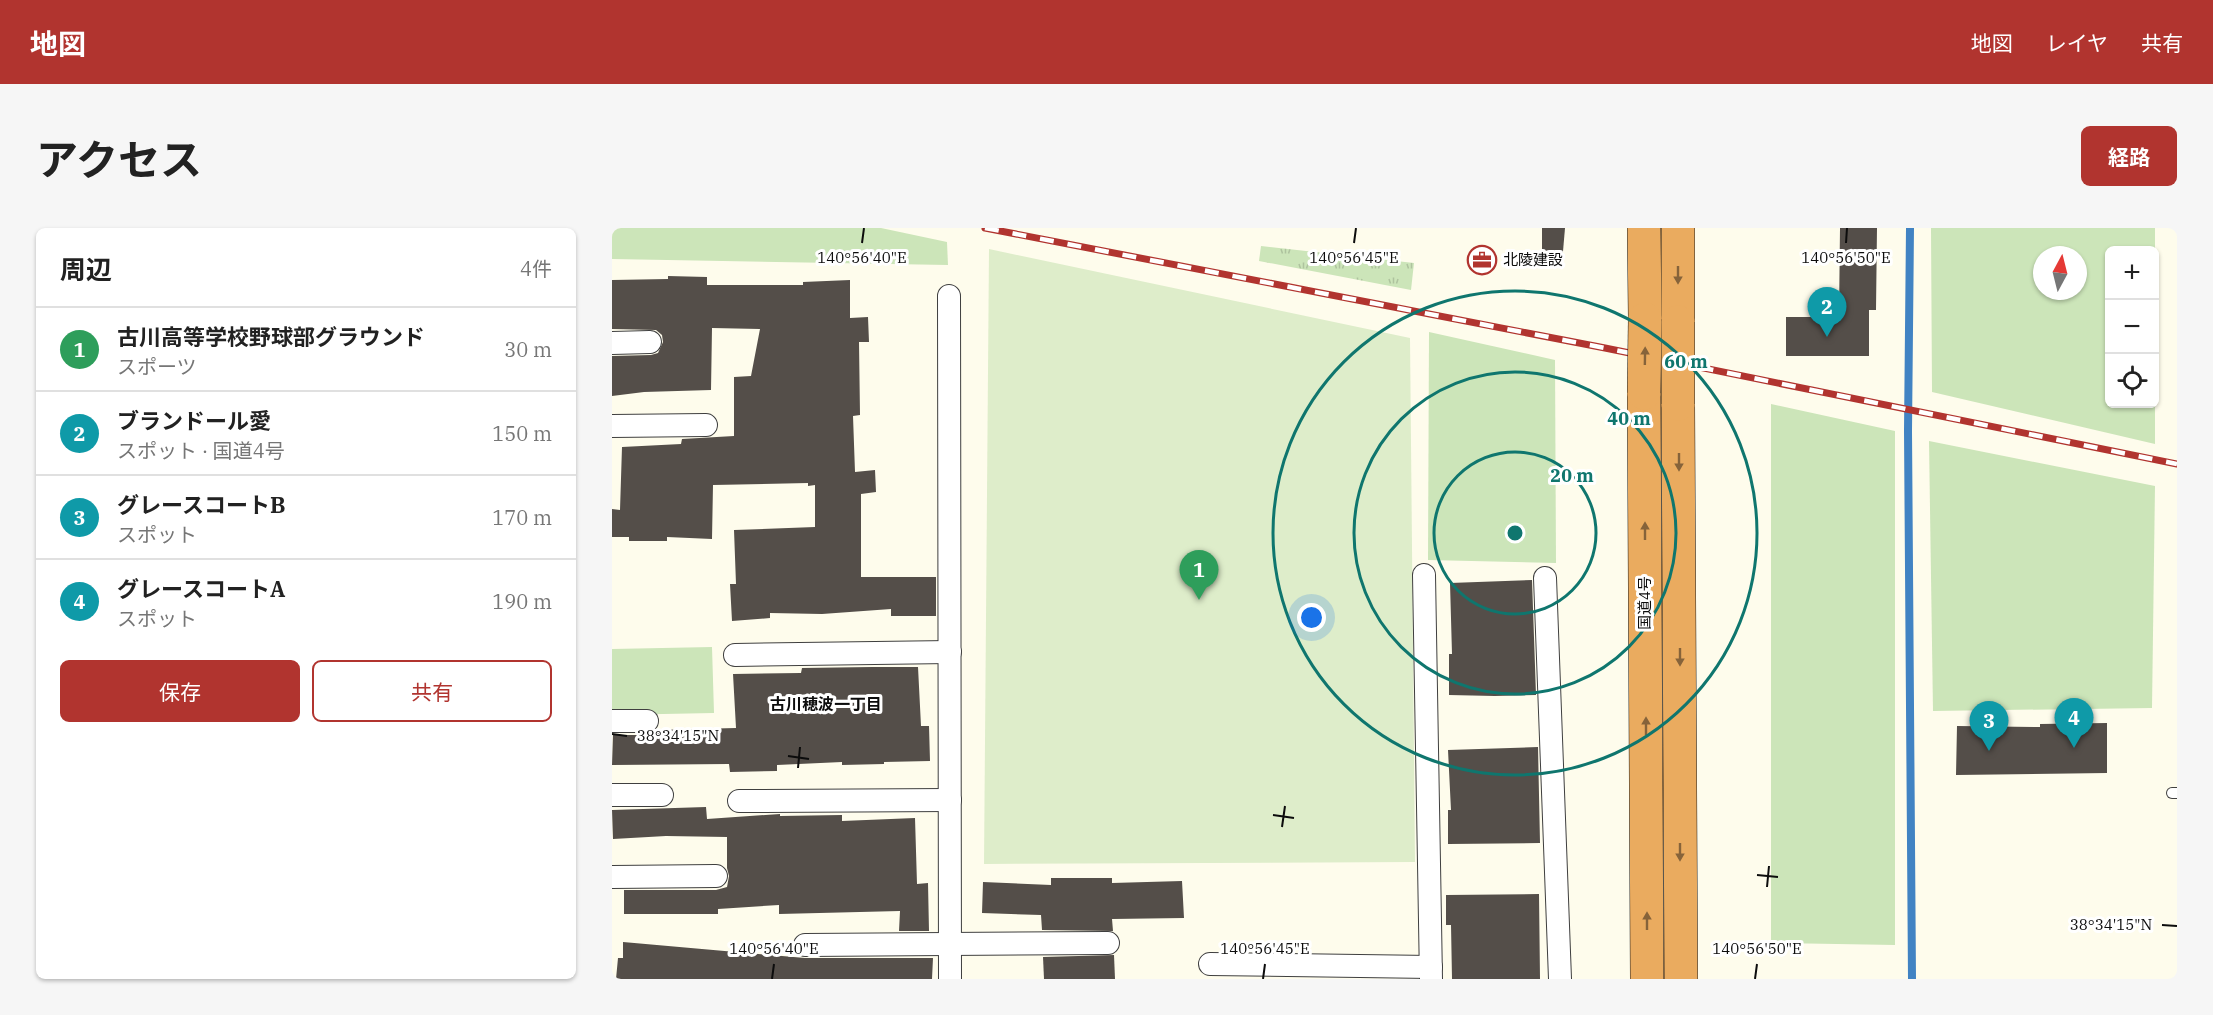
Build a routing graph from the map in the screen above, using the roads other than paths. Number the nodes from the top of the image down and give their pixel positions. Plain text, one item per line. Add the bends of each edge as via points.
1 (1644, 228) edge
2 (1678, 228) edge
3 (949, 296) dead end
4 (650, 342) dead end
5 (612, 343) edge
6 (706, 425) dead end
7 (612, 426) edge
8 (1424, 575) dead end
9 (1545, 578) dead end
10 (950, 652) junction
11 (735, 655) dead end
12 (612, 721) edge
13 (647, 721) dead end
14 (612, 795) edge
15 (662, 795) dead end
16 (950, 800) junction
17 (739, 801) dead end
18 (716, 876) dead end
19 (612, 877) edge
20 (950, 943) junction
21 (1108, 943) dead end
22 (805, 945) dead end
23 (1210, 964) dead end
24 (1431, 973) edge
25 (951, 979) edge
26 (1560, 979) edge
27 (1647, 979) edge
28 (1681, 979) edge

27 -> 1 highway, 国道4号, bridge
2 -> 28 highway, bridge
3 - 10 street
4 - 5 street
6 - 7 street
8 - 24 street
9 - 26 street
10 - 11 street
10 - 16 street
12 - 13 street
14 - 15 street
16 - 17 street
16 - 20 street
18 - 19 street
20 - 21 street
20 - 22 street
20 - 25 street
23 - 24 street

